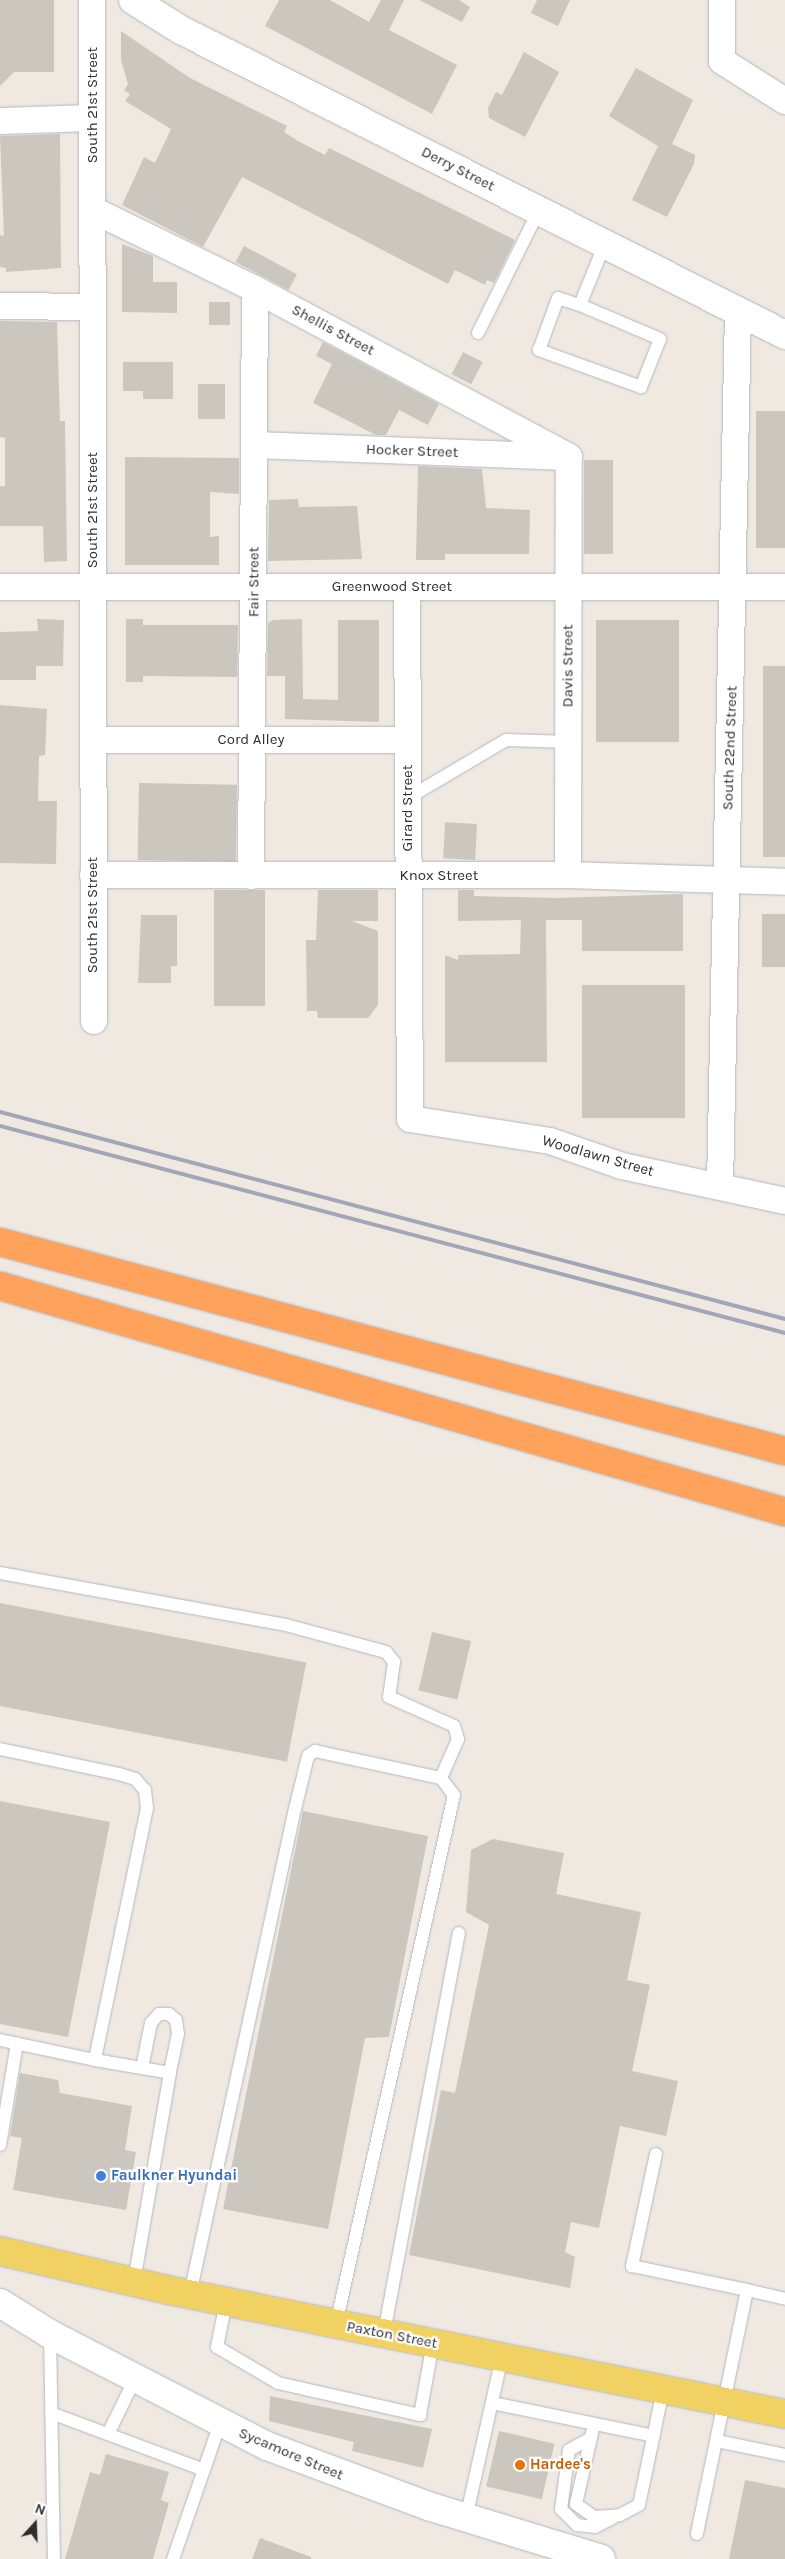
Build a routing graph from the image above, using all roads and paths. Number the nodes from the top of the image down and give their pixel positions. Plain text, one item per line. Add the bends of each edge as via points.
1 (92, 0) edge
2 (133, 0) edge
3 (722, 0) edge
4 (785, 101) edge
5 (92, 118) junction
6 (0, 122) edge
7 (93, 210) junction
8 (539, 210) junction
9 (605, 243) junction
10 (255, 289) junction
11 (580, 305) junction
12 (0, 306) edge
13 (92, 307) junction
14 (738, 310) junction
15 (478, 333) dead end
16 (785, 335) edge
17 (255, 445) junction
18 (569, 458) junction
19 (0, 587) edge
20 (93, 587) junction
21 (254, 587) junction
22 (407, 587) junction
23 (568, 587) junction
24 (735, 587) junction
25 (785, 587) edge
26 (93, 740) junction
27 (254, 740) junction
28 (408, 740) junction
29 (568, 742) junction
30 (408, 798) junction
31 (93, 875) junction
32 (568, 875) junction
33 (251, 876) junction
34 (409, 876) junction
35 (725, 881) junction
36 (785, 882) edge
37 (94, 1021) dead end
38 (410, 1119) joint
39 (720, 1186) junction
40 (785, 1201) edge
41 (0, 1242) edge
42 (0, 1286) edge
43 (785, 1451) edge
44 (785, 1512) edge
45 (4, 1574) edge
46 (0, 1749) edge
47 (441, 1778) junction
48 (459, 1933) dead end
49 (0, 2040) edge
50 (17, 2043) junction
51 (95, 2060) junction
52 (142, 2068) junction
53 (170, 2073) junction
54 (4, 2104) edge
55 (0, 2145) edge
56 (656, 2154) dead end
57 (0, 2251) edge
58 (134, 2282) junction
59 (747, 2290) junction
60 (190, 2294) junction
61 (785, 2299) edge
62 (226, 2302) junction
63 (0, 2303) edge
64 (336, 2324) junction
65 (384, 2333) junction
66 (50, 2334) junction
67 (433, 2343) junction
68 (502, 2357) junction
69 (135, 2379) junction
70 (663, 2390) junction
71 (725, 2402) junction
72 (492, 2403) junction
73 (51, 2413) junction
74 (785, 2414) edge
75 (220, 2423) junction
76 (594, 2424) junction
77 (108, 2434) junction
78 (654, 2436) junction
79 (591, 2438) junction
80 (717, 2441) junction
81 (785, 2455) edge
82 (204, 2470) junction
83 (620, 2514) junction
84 (466, 2518) junction
85 (697, 2534) dead end
86 (54, 2559) edge
87 (173, 2559) edge
88 (601, 2559) edge

1 - 5 street, South 21st Street
2 - 8 main road, Derry Street via 181,30
3 - 4 street via 722,61
5 - 6 street
5 - 7 street, South 21st Street
7 - 10 street, Shellis Street
7 - 13 street, South 21st Street
8 - 9 main road, Derry Street
8 - 15 lane
9 - 11 lane
9 - 14 main road, Derry Street
10 - 17 street, Fair Street
10 - 18 street, Shellis Street
11 - 11 lane via 558,298 539,350 641,388 660,339
12 - 13 street
13 - 20 street, South 21st Street
14 - 16 main road, Derry Street
14 - 24 street, South 22nd Street
17 - 18 street, Hocker Street
17 - 21 street, Fair Street
18 - 23 street, Davis Street
19 - 20 street, Greenwood Street
20 - 21 street, Greenwood Street
20 - 26 street, South 21st Street
21 - 22 street, Greenwood Street
21 - 27 street, Fair Street
22 - 23 street, Greenwood Street
22 - 28 street, Girard Street
23 - 24 street, Greenwood Street
23 - 29 street, Davis Street
24 - 25 street, Greenwood Street
24 - 35 street, South 22nd Street
26 - 27 street, Cord Alley
26 - 31 street, South 21st Street
27 - 28 street, Cord Alley
27 - 33 street, Fair Street
28 - 30 street, Girard Street
29 - 30 lane via 506,740
29 - 32 street, Davis Street
30 - 34 street, Girard Street
31 - 33 street, Knox Street
31 - 37 street, South 21st Street
32 - 34 street, Knox Street
32 - 35 street, Knox Street
33 - 34 street, Knox Street
34 - 38 street, Girard Street
35 - 36 street, Knox Street
35 - 39 street, South 22nd Street
38 - 39 street, Woodlawn Street via 550,1141 622,1166
39 - 40 street, Woodlawn Street
41 - 43 highway
42 - 44 highway
45 - 47 lane via 286,1625 386,1652 394,1662 389,1697 454,1726 458,1739
46 - 51 lane via 119,1774 135,1779 145,1790 147,1808
47 - 60 lane via 315,1751 308,1756
47 - 64 lane via 454,1795
48 - 65 lane
49 - 50 lane
50 - 51 lane
50 - 54 lane
51 - 52 lane
52 - 53 lane
52 - 53 lane via 151,2023 159,2014 169,2014 176,2020 178,2034
53 - 58 lane
54 - 55 lane
56 - 59 lane via 632,2266
57 - 58 main road, Paxton Street
58 - 60 main road, Paxton Street
59 - 61 lane
59 - 71 lane
60 - 62 main road, Paxton Street
62 - 64 main road, Paxton Street
62 - 67 lane via 217,2347 278,2383 420,2415
63 - 66 main road, Sycamore Street
64 - 65 main road, Paxton Street
65 - 67 main road, Paxton Street
66 - 69 main road, Sycamore Street
66 - 73 lane
67 - 68 main road, Paxton Street
68 - 70 main road, Paxton Street
68 - 72 lane
69 - 75 main road, Sycamore Street
69 - 77 lane
70 - 71 main road, Paxton Street
70 - 78 lane
71 - 74 main road, Paxton Street
71 - 80 lane
72 - 76 lane
72 - 84 lane
73 - 77 lane
73 - 86 lane
75 - 82 lane
75 - 84 main road, Sycamore Street via 331,2473
76 - 78 lane
76 - 79 lane
77 - 82 lane
78 - 83 lane via 640,2505
79 - 83 lane via 576,2504 594,2517
79 - 83 lane via 569,2450 561,2509 577,2525 595,2527
80 - 81 lane
80 - 85 lane
82 - 87 lane
84 - 88 main road, Sycamore Street

